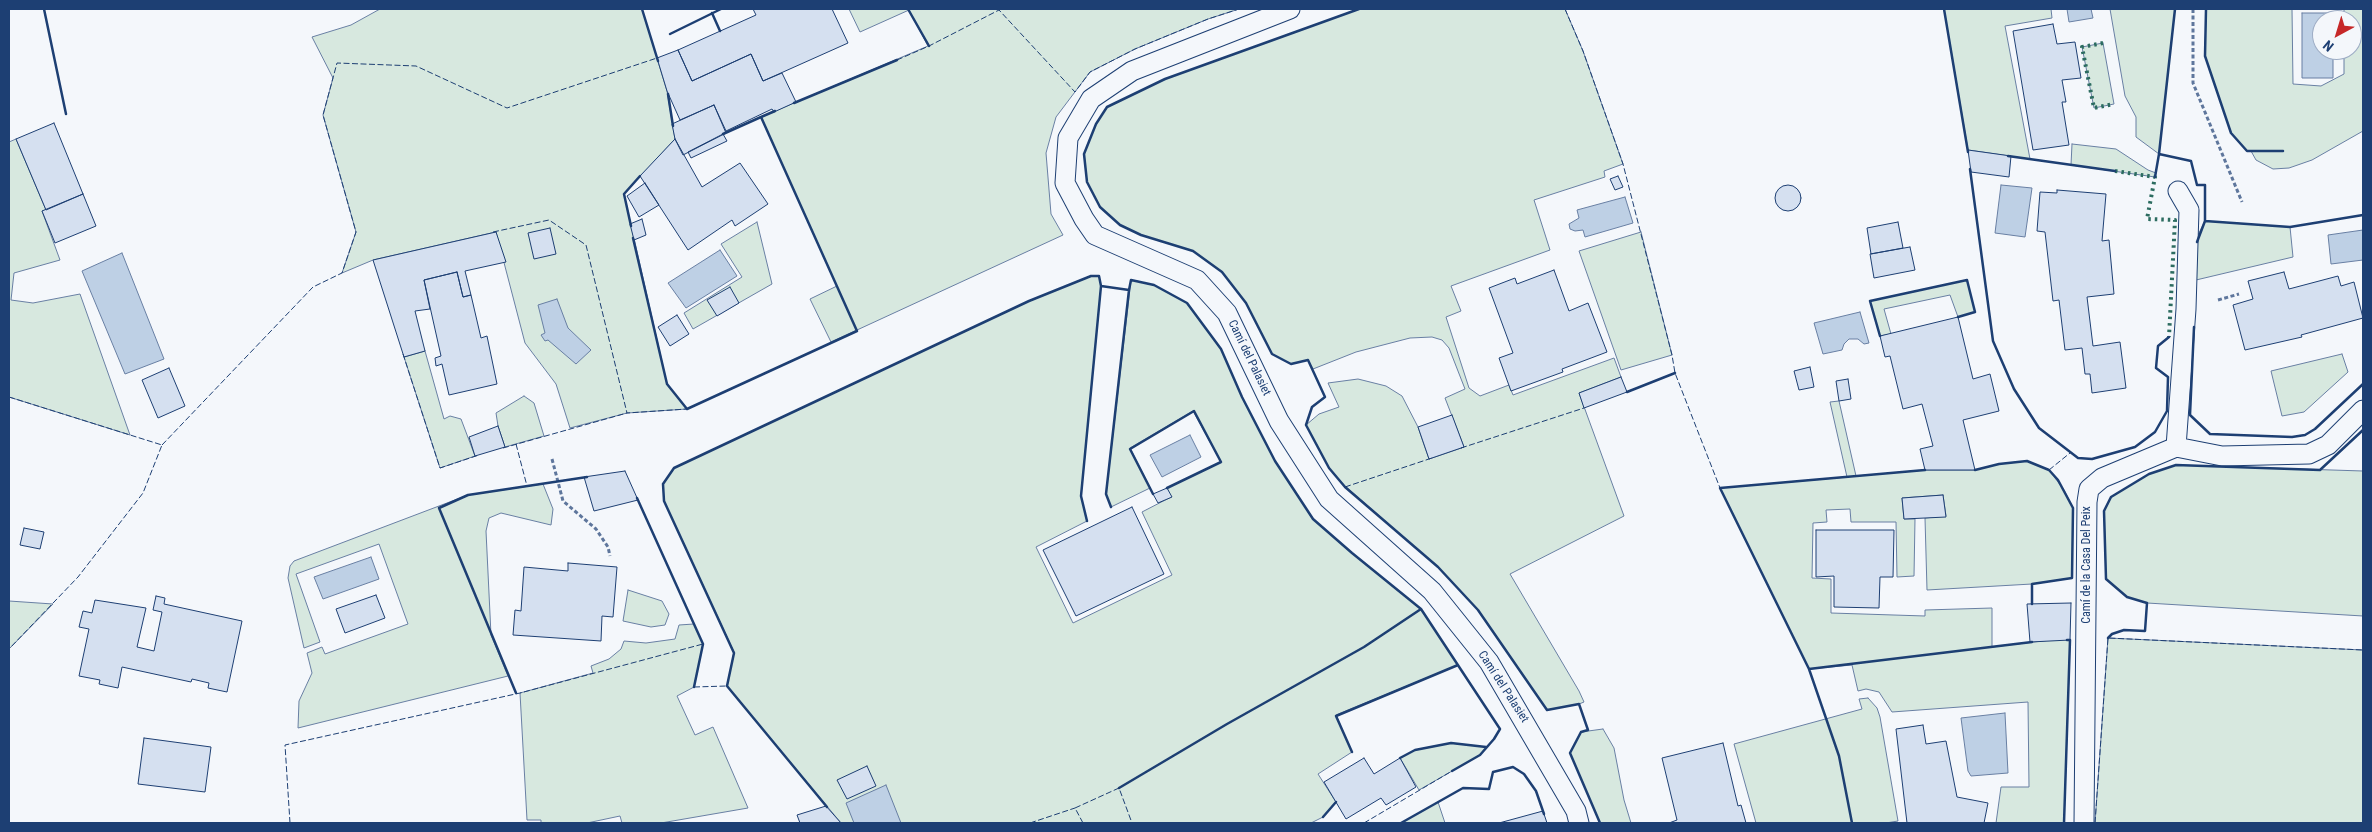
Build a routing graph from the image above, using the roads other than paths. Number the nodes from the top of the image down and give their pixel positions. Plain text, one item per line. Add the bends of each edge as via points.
1 (1290, 9) edge
2 (2178, 191) dead end
3 (2363, 410) edge
4 (2176, 447) junction
5 (1579, 823) edge
6 (2084, 823) edge

1 - 5 lane, Camí del Palasiet via 1132,71 1091,99 1068,138 1064,183 1096,235 1197,280 1227,313 1279,421 1329,499 1432,591 1489,662 1576,811
2 - 4 lane via 2189,210
3 - 4 lane via 2328,445 2309,454 2222,456
4 - 6 lane, Camí de la Casa Del Peix via 2102,478 2089,489

